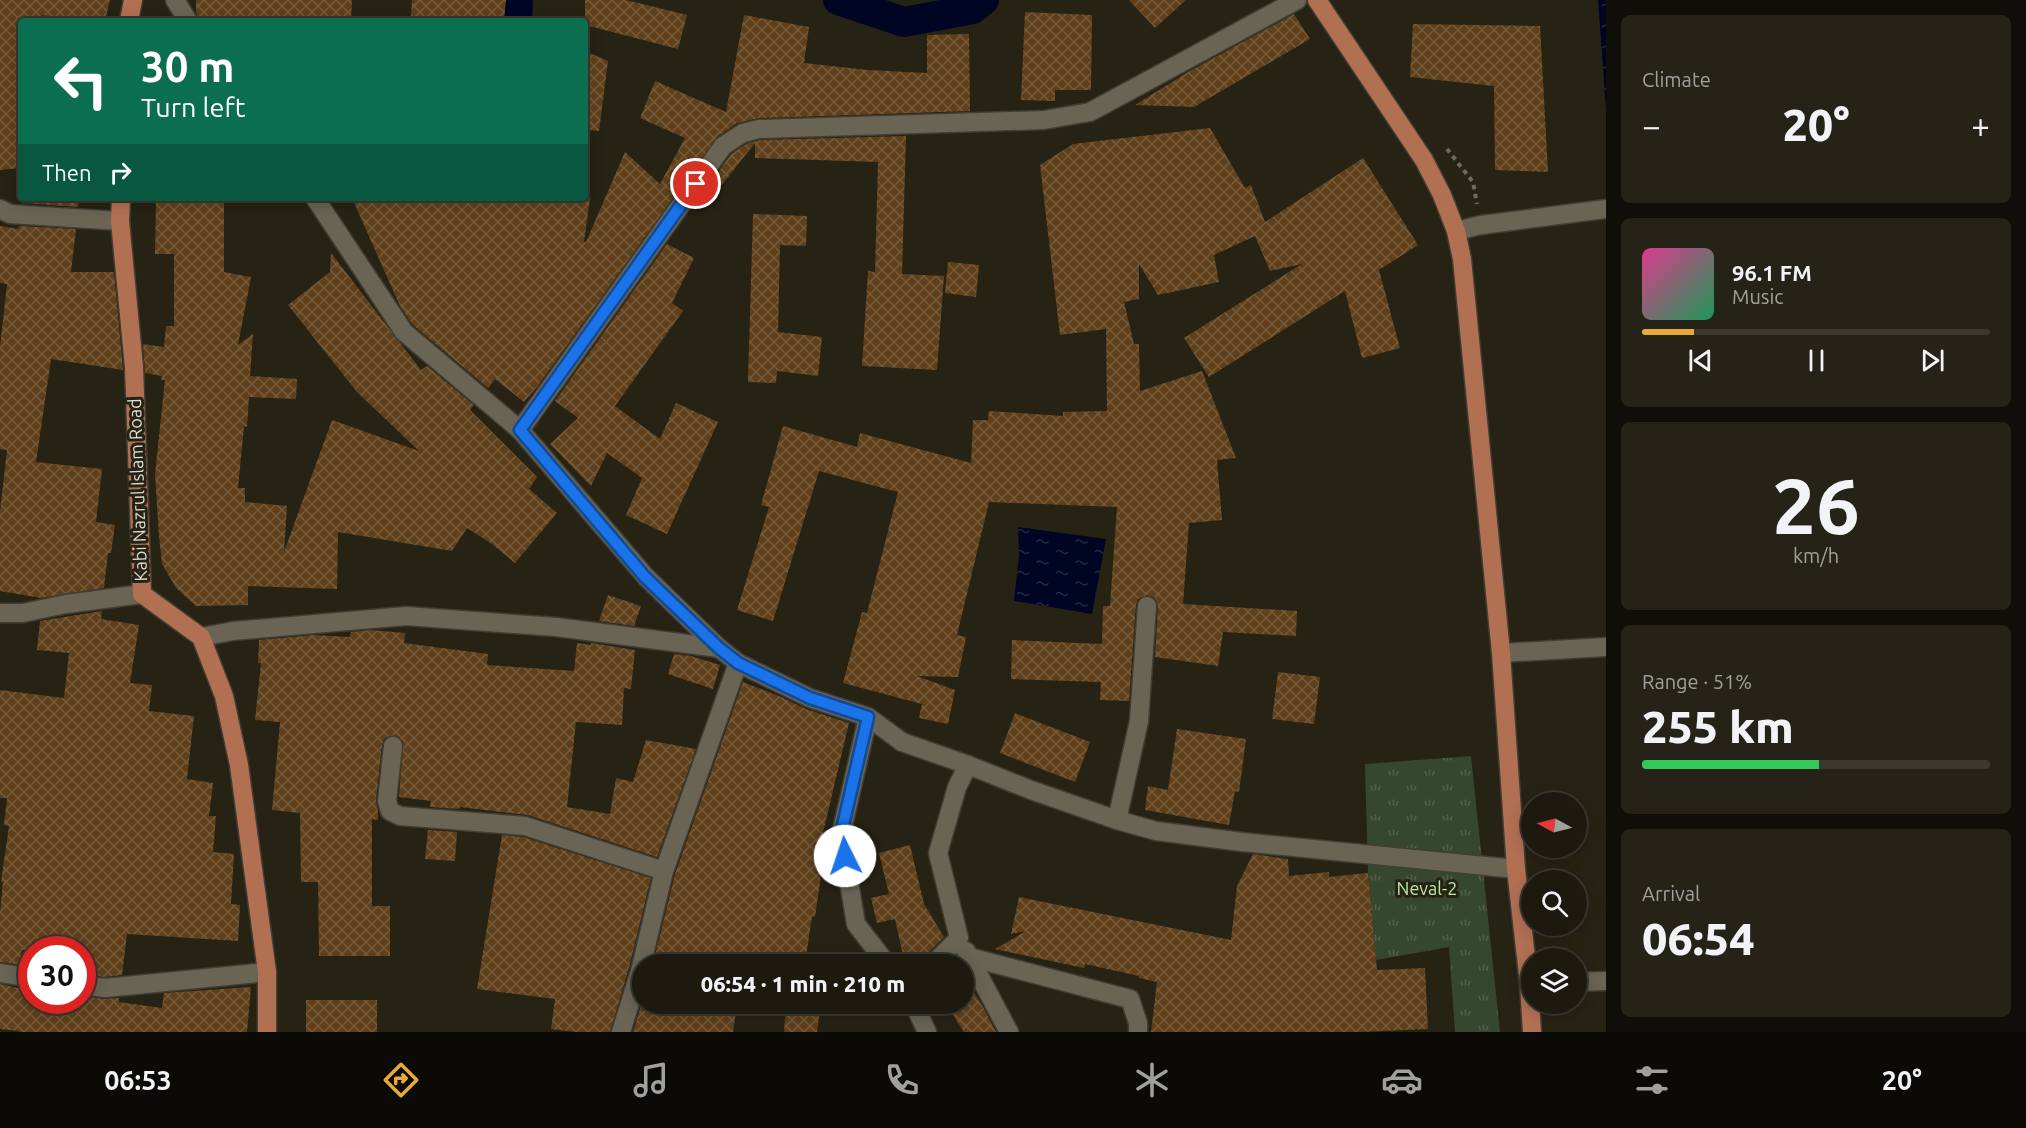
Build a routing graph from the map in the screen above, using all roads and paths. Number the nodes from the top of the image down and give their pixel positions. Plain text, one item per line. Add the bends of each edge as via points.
1 (133, 0) edge
2 (175, 0) edge
3 (1297, 0) edge
4 (1317, 0) edge
5 (130, 18) edge
6 (186, 18) edge
7 (121, 201) edge
8 (317, 201) edge
9 (0, 209) edge
10 (1606, 209) edge
11 (120, 220) junction
12 (1456, 231) junction
13 (520, 430) junction
14 (142, 594) junction
15 (1147, 606) dead end
16 (0, 613) edge
17 (201, 637) junction
18 (1606, 647) edge
19 (719, 648) junction
20 (1501, 652) junction
21 (738, 663) junction
22 (868, 717) junction
23 (393, 746) dead end
24 (968, 765) junction
25 (1118, 820) junction
26 (1516, 869) junction
27 (664, 872) junction
28 (959, 938) junction
29 (1526, 948) edge
30 (879, 954) edge
31 (943, 954) edge
32 (967, 954) edge
33 (974, 958) edge
34 (974, 966) edge
35 (267, 972) junction
36 (0, 973) edge
37 (18, 976) edge
38 (1606, 981) edge
39 (1587, 982) edge
40 (96, 987) edge
41 (919, 1014) edge
42 (1531, 1014) edge
43 (267, 1032) edge
44 (621, 1032) edge
45 (927, 1032) edge
46 (1009, 1032) edge
47 (1138, 1032) edge
48 (1532, 1032) edge

1 - 5 main road
2 - 6 street
3 - 13 street via 1090,112 1044,120 759,129 743,133 723,146
4 - 12 main road via 1424,160
7 - 11 main road, Kabi Nazrul Islam Road
8 - 13 street via 404,332
9 - 11 street via 10,214
10 - 12 street
11 - 14 main road, Kabi Nazrul Islam Road via 134,367
12 - 20 main road via 1462,258
13 - 19 street via 645,577
14 - 16 street via 23,613
14 - 17 main road, Kabi Nazrul Islam Road
15 - 25 street via 1139,722
17 - 19 street via 406,616 556,627
17 - 35 main road via 224,696 239,765
18 - 20 street
19 - 21 street
20 - 26 main road
21 - 22 street via 810,698
21 - 27 street
22 - 24 street via 902,742
22 - 30 street via 841,834 856,924
23 - 27 street via 387,801 390,811 400,816 525,826
24 - 25 street
24 - 28 street via 957,787 938,853
25 - 26 street via 1156,831 1223,840
26 - 29 main road
27 - 44 street
28 - 31 street
28 - 32 street
33 - 47 street via 1130,999
34 - 46 street
35 - 40 street
35 - 43 main road
36 - 37 street
38 - 39 street
41 - 45 street
42 - 48 main road

